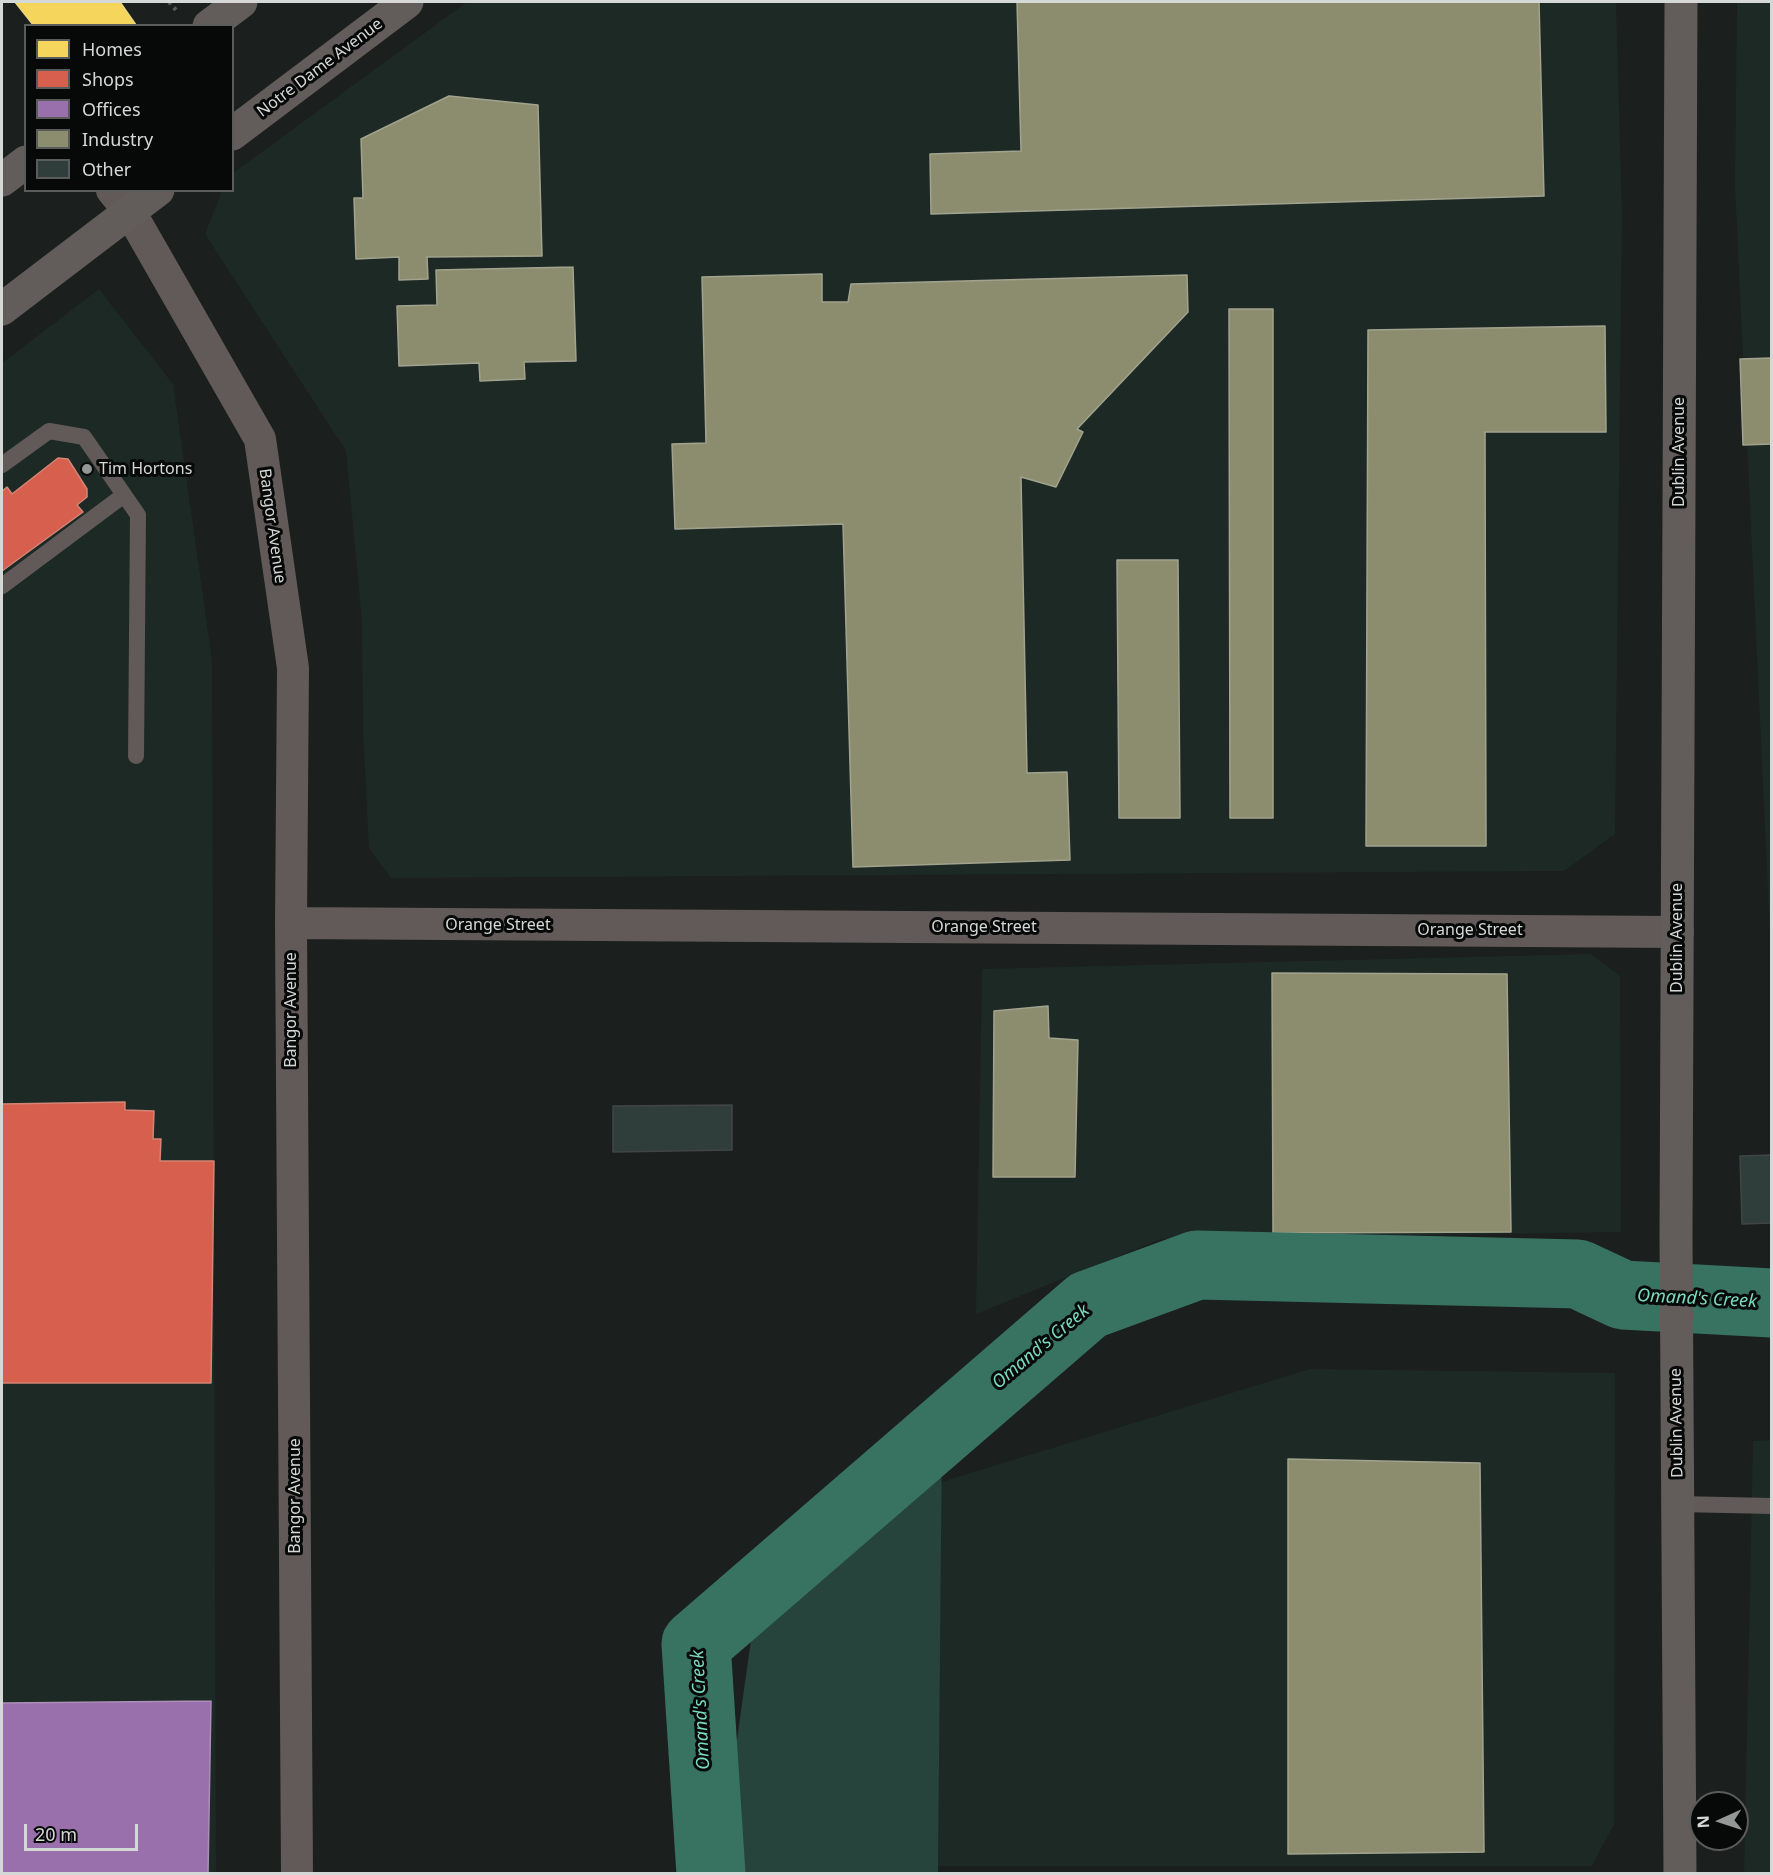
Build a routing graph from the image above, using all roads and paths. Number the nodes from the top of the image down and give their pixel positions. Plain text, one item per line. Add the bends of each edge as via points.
1 (241, 2) edge
2 (407, 2) edge
3 (1681, 2) edge
4 (212, 24) edge
5 (234, 132) edge
6 (24, 164) edge
7 (2, 180) edge
8 (151, 192) edge
9 (121, 201) edge
10 (2, 309) edge
11 (2, 465) edge
12 (124, 495) junction
13 (2, 586) edge
14 (136, 756) dead end
15 (291, 923) junction
16 (1677, 932) junction
17 (1678, 1504) junction
18 (1772, 1506) edge
19 (297, 1874) edge
20 (1680, 1874) edge

1 - 4 main road
2 - 5 main road, Notre Dame Avenue
3 - 16 main road, Dublin Avenue
6 - 7 main road
8 - 9 main road
9 - 10 main road
9 - 15 street, Bangor Avenue via 260,439 292,668
11 - 12 lane via 49,432 84,437
12 - 13 lane
12 - 14 lane via 138,515
15 - 16 street, Orange Street
15 - 19 street, Bangor Avenue
16 - 17 main road, Dublin Avenue
17 - 18 lane
17 - 20 main road, Dublin Avenue

